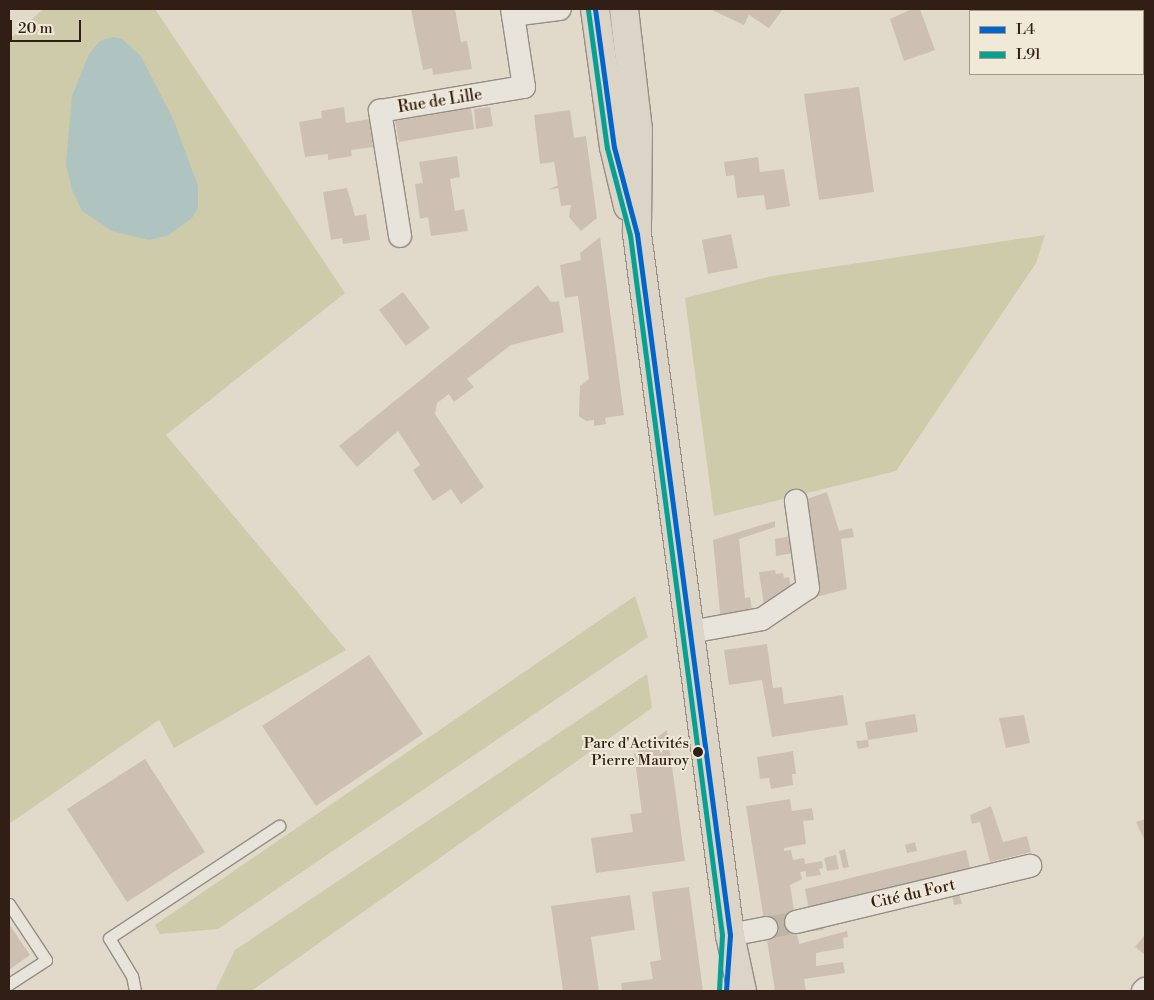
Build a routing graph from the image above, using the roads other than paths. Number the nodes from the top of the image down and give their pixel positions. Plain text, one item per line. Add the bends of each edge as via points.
1 (560, 9) edge
2 (594, 9) edge
3 (624, 9) edge
4 (512, 12) edge
5 (637, 234) junction
6 (400, 236) dead end
7 (796, 501) dead end
8 (690, 632) junction
9 (279, 826) dead end
10 (1030, 866) dead end
11 (9, 904) edge
12 (796, 922) tunnel mouth
13 (766, 928) tunnel mouth
14 (730, 935) junction
15 (9, 984) edge
16 (135, 991) edge
17 (726, 991) edge
18 (742, 991) edge

1 - 4 street, Rue de Lille
2 - 5 main road via 614,147
3 - 5 main road via 638,130
4 - 6 street, Rue de Lille via 524,87 380,111
5 - 8 main road
7 - 8 street via 808,588 762,618
8 - 14 main road
9 - 16 lane via 109,938 132,976
10 - 12 street, Cité du Fort
11 - 15 lane via 46,960
13 - 14 street
14 - 17 main road
14 - 18 main road

